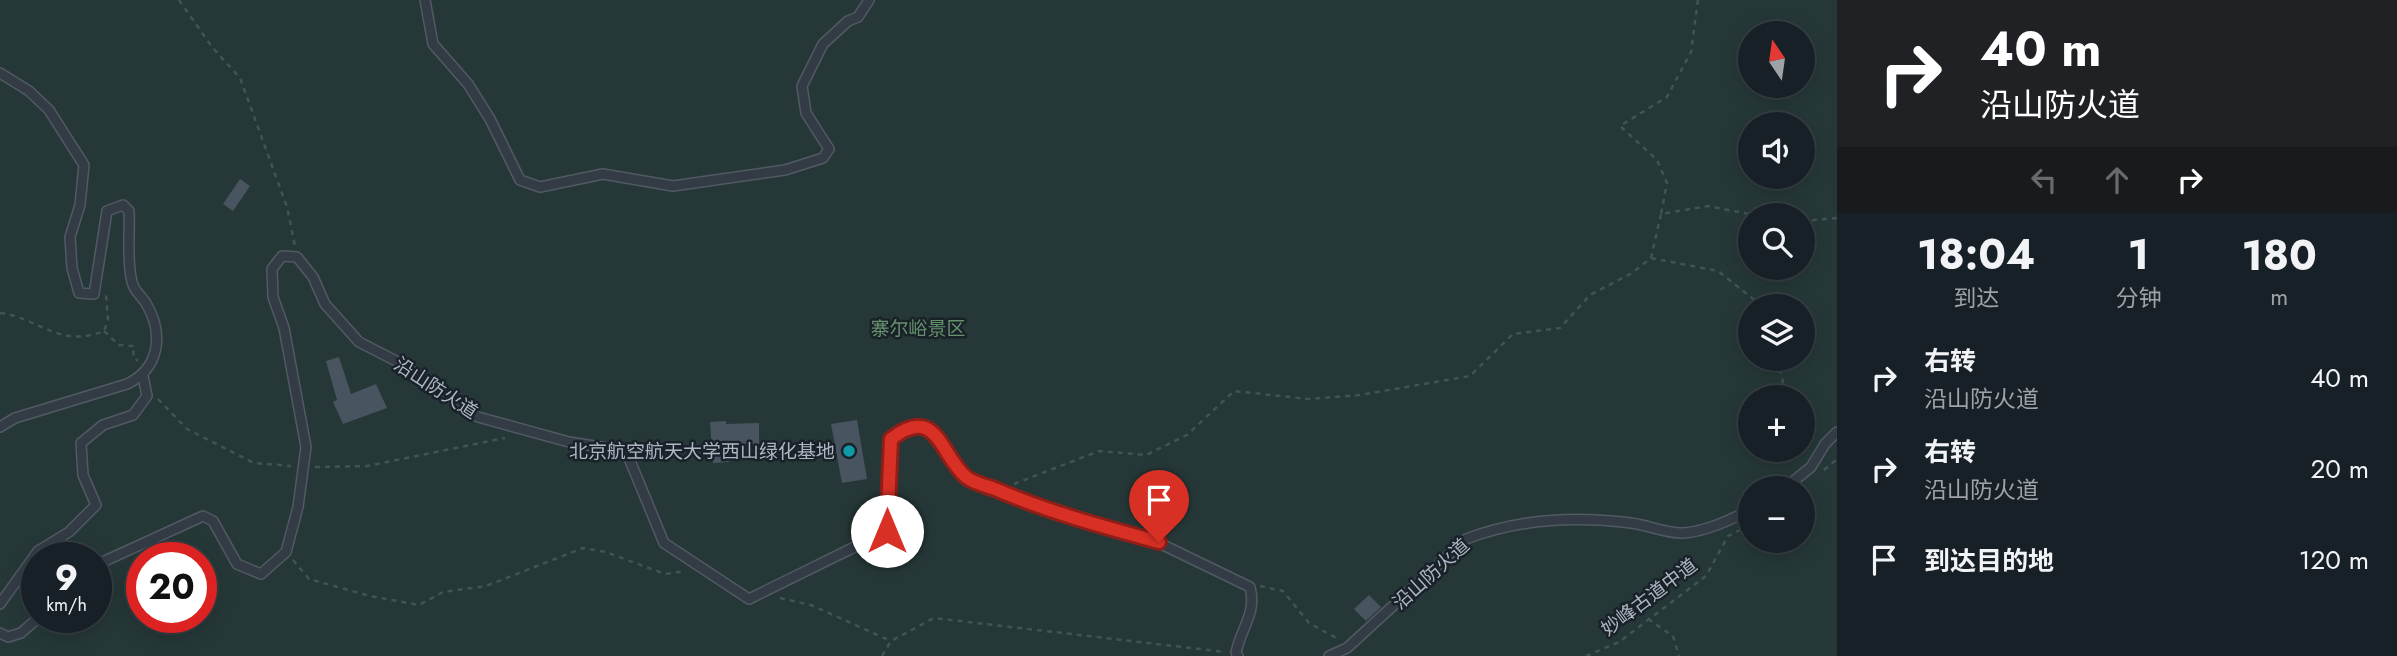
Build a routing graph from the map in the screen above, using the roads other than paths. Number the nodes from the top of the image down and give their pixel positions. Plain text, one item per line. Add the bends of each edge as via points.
1 (425, 0) edge
2 (869, 0) edge
3 (0, 73) edge
4 (146, 373) junction
5 (0, 427) edge
6 (1837, 432) edge
7 (1799, 476) edge
8 (1738, 516) edge
9 (112, 558) edge
10 (0, 604) edge
11 (0, 633) edge
12 (21, 633) edge
13 (1237, 654) edge
14 (1329, 656) edge

1 - 2 lane via 433,44 475,95 520,180 540,187 603,174 673,186 785,170 822,158 830,149 806,113 802,86 823,44 858,17
3 - 4 lane via 50,110 84,166 80,205 70,237 79,293 94,294 107,211 123,205 129,211 131,279 154,326 154,362
4 - 5 lane
4 - 10 lane via 147,396 133,415 103,425 81,443 83,475 96,505 69,532 38,551
6 - 7 lane
8 - 14 lane, 沿山防火道 via 1682,533 1577,519 1491,530 1466,540 1351,645
9 - 13 lane, 沿山防火道 via 203,516 214,521 237,564 261,574 286,552 298,508 306,447 284,328 273,297 272,269 282,256 297,257 313,277 325,304 359,342 400,363 478,417 569,442 626,451 664,543 749,599 887,531 891,439 906,428 923,428 937,434 966,477 1035,507 1159,542 1250,587 1254,604 1239,635
11 - 12 lane via 8,637

